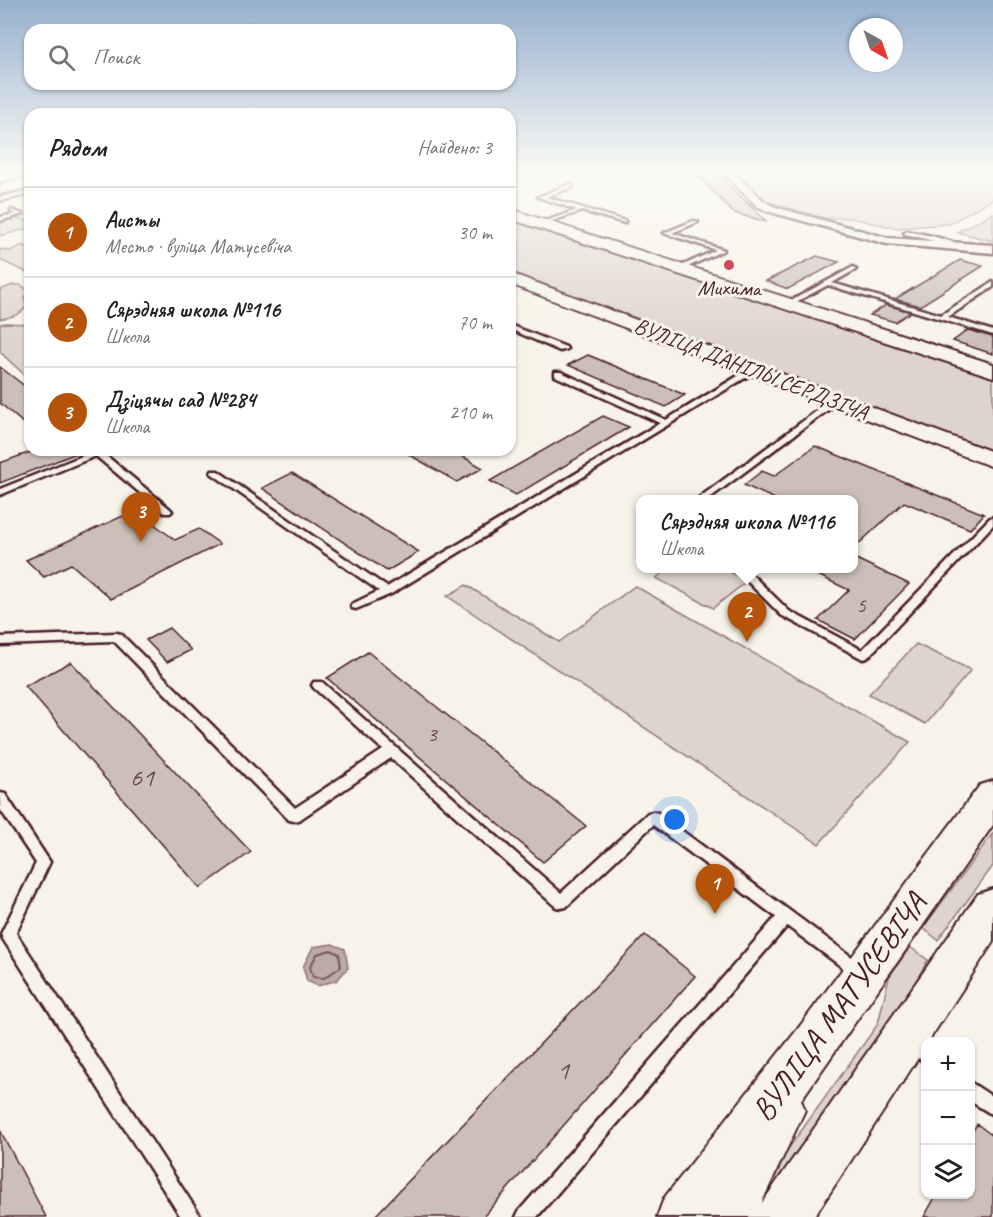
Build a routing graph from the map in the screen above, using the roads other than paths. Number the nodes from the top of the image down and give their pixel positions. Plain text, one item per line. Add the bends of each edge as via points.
1 (557, 229) edge
2 (678, 229) edge
3 (845, 229) edge
4 (907, 233) dead end
5 (969, 248) junction
6 (993, 249) edge
7 (679, 268) junction
8 (853, 269) dead end
9 (516, 280) edge
10 (827, 283) junction
11 (993, 284) edge
12 (788, 304) junction
13 (942, 318) junction
14 (516, 330) edge
15 (993, 333) edge
16 (562, 349) dead end
17 (754, 370) junction
18 (993, 371) edge
19 (558, 374) dead end
20 (836, 401) junction
21 (666, 423) junction
22 (91, 456) edge
23 (105, 456) edge
24 (993, 460) edge
25 (215, 473) dead end
26 (0, 492) edge
27 (707, 495) edge
28 (167, 511) dead end
29 (993, 520) edge
30 (744, 573) edge
31 (387, 592) junction
32 (356, 606) dead end
33 (0, 641) edge
34 (318, 686) dead end
35 (390, 752) junction
36 (993, 795) edge
37 (0, 798) edge
38 (993, 907) edge
39 (786, 916) junction
40 (864, 974) junction
41 (813, 1046) junction
42 (914, 1046) edge
43 (971, 1091) edge
44 (993, 1107) edge
45 (192, 1217) edge
46 (525, 1217) edge
47 (683, 1217) edge
48 (738, 1217) edge
49 (783, 1217) edge

1 - 7 street
2 - 7 lane via 667,233 721,250
3 - 5 street via 887,240
4 - 5 lane
5 - 6 street
7 - 12 street
8 - 10 lane
9 - 17 street, ВУЛІЦА ДАНІЛЫ СЕРДЗІЧА
10 - 12 lane
10 - 13 lane
11 - 13 lane
12 - 18 street
13 - 15 lane
14 - 16 lane
17 - 20 street, ВУЛІЦА ДАНІЛЫ СЕРДЗІЧА
17 - 21 lane
19 - 21 lane
20 - 24 street, ВУЛІЦА ДАНІЛЫ СЕРДЗІЧА
20 - 27 lane
21 - 31 lane
22 - 26 lane
23 - 28 lane
25 - 31 lane
29 - 30 lane via 863,655 785,613
31 - 32 lane
33 - 35 lane via 117,637 294,816
34 - 35 lane
35 - 39 lane via 561,902 653,817
36 - 40 street, ВУЛІЦА МАТУСЕВІЧА
37 - 45 lane via 43,862 8,934
38 - 42 street
39 - 40 lane
39 - 46 lane
40 - 41 street, ВУЛІЦА МАТУСЕВІЧА
41 - 47 street, ВУЛІЦА МАТУСЕВІЧА
41 - 48 street via 736,1200
42 - 49 street
43 - 44 lane

